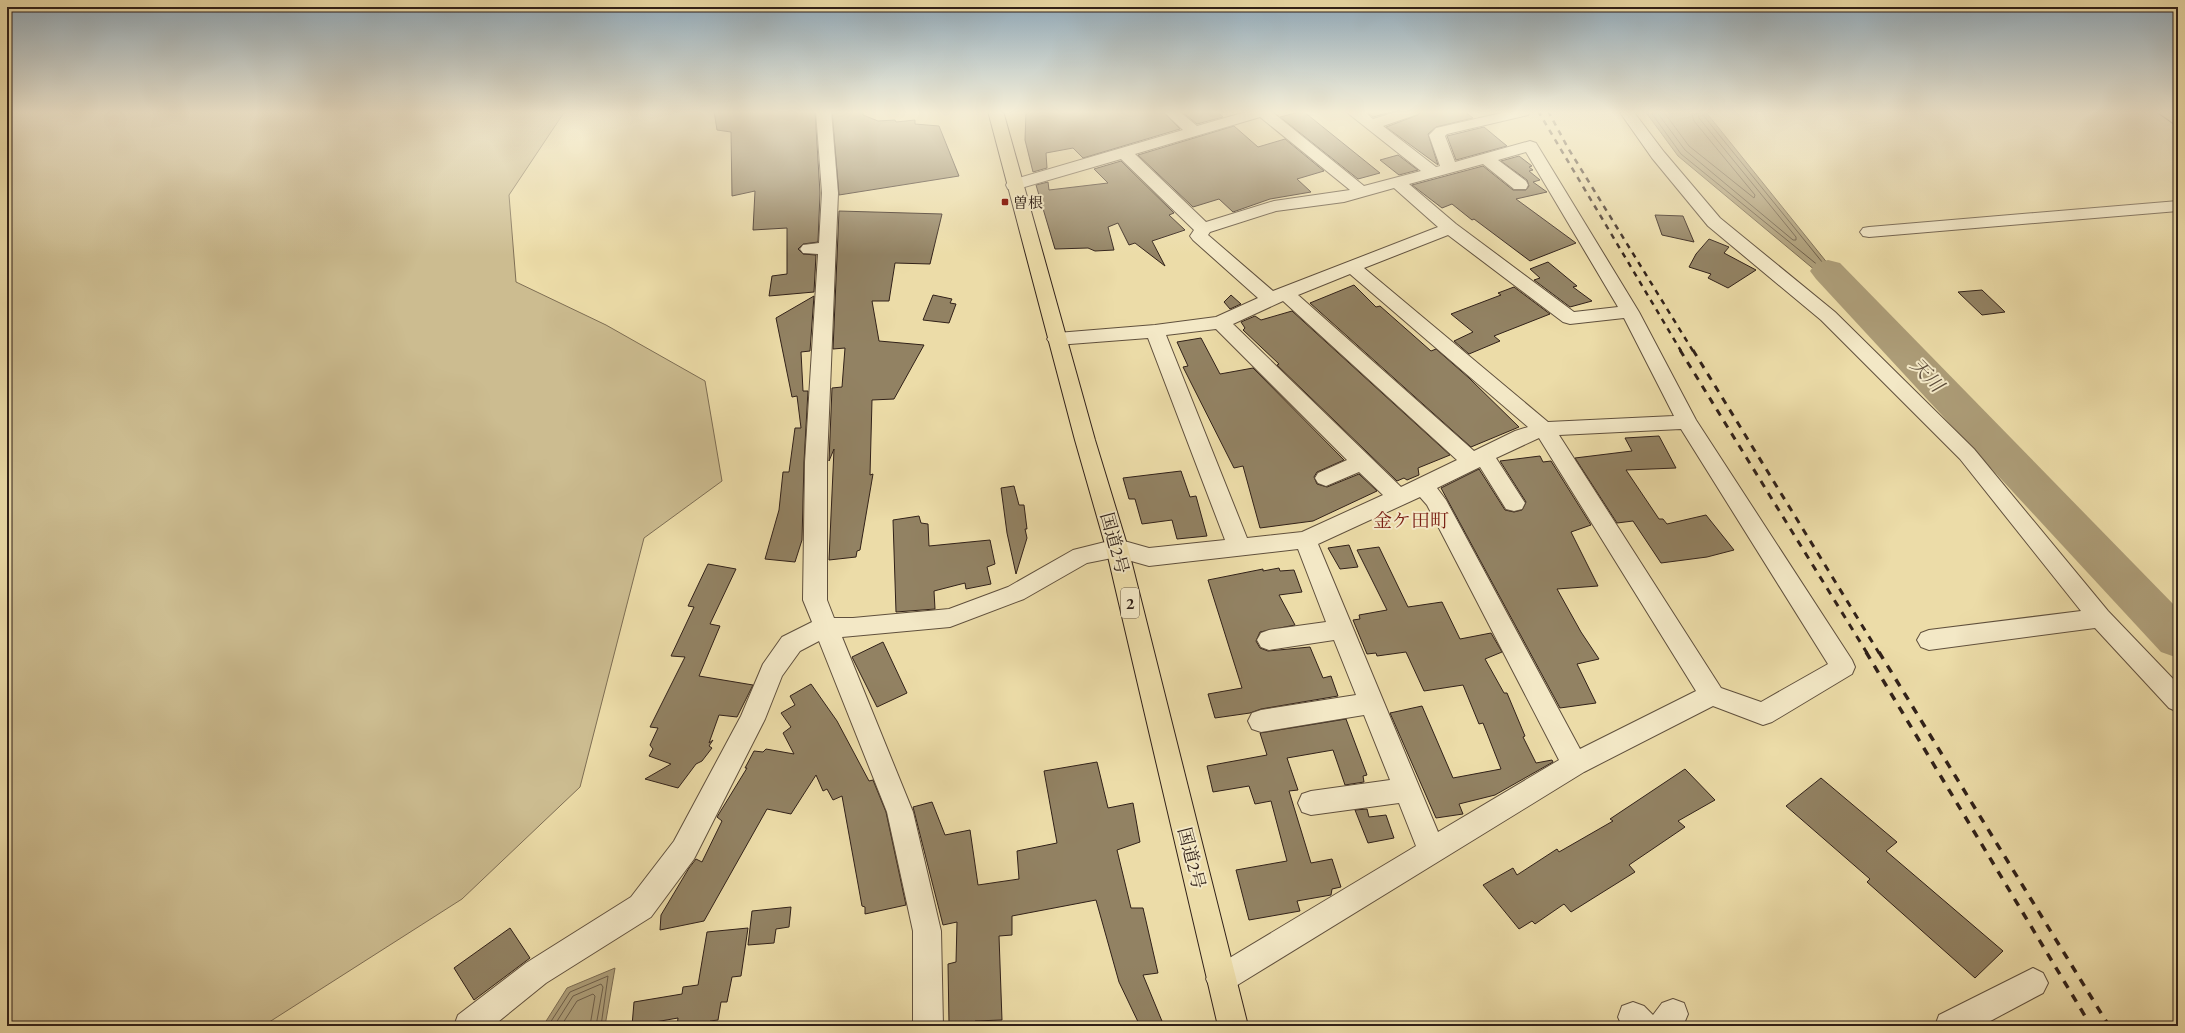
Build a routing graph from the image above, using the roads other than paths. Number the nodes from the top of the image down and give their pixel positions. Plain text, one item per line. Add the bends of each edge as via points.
1 (827, 159) edge
2 (1007, 159) edge
3 (1099, 159) edge
4 (1130, 159) edge
5 (1322, 159) edge
6 (1417, 159) edge
7 (1446, 159) edge
8 (1480, 159) edge
9 (1487, 159) edge
10 (1538, 159) edge
11 (1662, 159) edge
12 (1449, 167) junction
13 (1433, 172) junction
14 (1397, 182) junction
15 (1014, 185) junction
16 (1520, 185) dead end
17 (1356, 187) dead end
18 (2178, 206) edge
19 (1450, 228) junction
20 (1203, 229) junction
21 (1869, 232) dead end
22 (1353, 268) junction
23 (1278, 297) junction
24 (1630, 312) junction
25 (1220, 322) junction
26 (1155, 331) junction
27 (1057, 339) junction
28 (1687, 422) junction
29 (1544, 429) junction
30 (1478, 459) junction
31 (1363, 461) junction
32 (1326, 478) dead end
33 (1423, 486) junction
34 (1398, 497) junction
35 (1514, 503) dead end
36 (1305, 540) junction
37 (1239, 547) junction
38 (1117, 548) junction
39 (2100, 618) junction
40 (825, 627) junction
41 (1342, 629) junction
42 (1268, 640) dead end
43 (1929, 640) dead end
44 (1712, 695) junction
45 (2178, 701) edge
46 (1372, 703) junction
47 (1261, 721) dead end
48 (1575, 764) junction
49 (1407, 790) junction
50 (1311, 803) dead end
51 (1432, 851) junction
52 (1221, 980) junction
53 (2033, 983) dead end
54 (469, 1026) edge
55 (928, 1026) edge
56 (1233, 1026) edge
57 (1950, 1026) edge

1 - 40 street via 830,193 819,249 815,595
2 - 15 highway, 国道2号 / 2
3 - 15 street
4 - 20 street
5 - 17 street
6 - 13 street
7 - 12 street
8 - 12 street
9 - 16 street
10 - 24 street
11 - 39 street via 1714,222 1828,316 1967,454
12 - 13 street
13 - 14 street
14 - 19 street
14 - 20 street via 1344,197 1274,206
15 - 27 highway, 国道2号 / 2
18 - 21 street
19 - 22 street
19 - 24 street via 1570,318
20 - 23 street via 1199,236
22 - 23 street
22 - 29 street
23 - 25 street
23 - 30 street
24 - 28 street
25 - 26 street
25 - 31 street
26 - 27 street
26 - 37 street
27 - 38 highway, 国道2号 / 2
28 - 29 street
28 - 44 street via 1844,667 1763,714
29 - 30 street via 1522,436
29 - 44 street
30 - 33 street
30 - 35 street
31 - 32 street
31 - 34 street
33 - 34 street
33 - 48 street via 1434,500
34 - 36 street
36 - 37 street
36 - 41 street
37 - 38 street via 1149,557
38 - 40 street via 1081,556 1016,593 950,618 853,628
38 - 52 highway, 国道2号 / 2
39 - 43 street
39 - 45 street
40 - 54 street via 792,644 772,671 752,719 684,850 641,907 536,973
40 - 55 street via 900,812 927,931
41 - 42 street
41 - 46 street
44 - 48 street
46 - 47 street
46 - 49 street
48 - 51 street
49 - 50 street
49 - 51 street
51 - 52 street
52 - 56 highway, 国道2号 / 2
53 - 57 street

